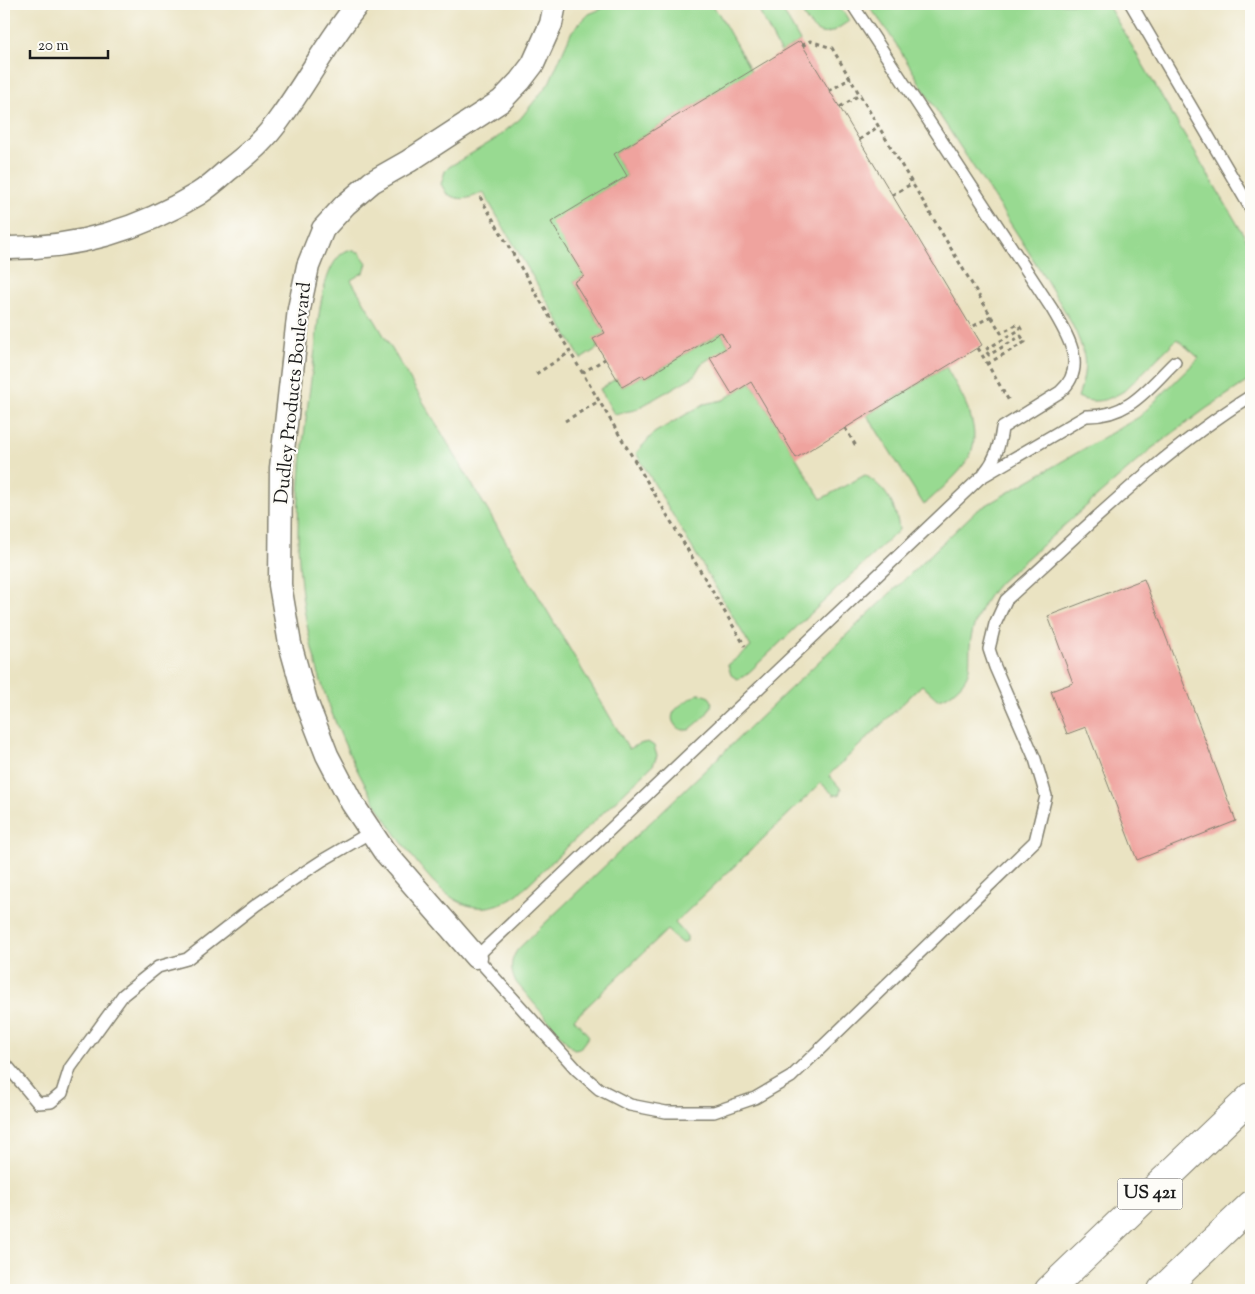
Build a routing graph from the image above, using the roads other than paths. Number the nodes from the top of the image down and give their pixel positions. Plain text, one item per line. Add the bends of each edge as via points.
1 (358, 4) edge
2 (555, 4) edge
3 (852, 4) edge
4 (1131, 4) edge
5 (1251, 209) edge
6 (4, 248) edge
7 (1175, 362) dead end
8 (1251, 396) edge
9 (980, 478) junction
10 (371, 832) junction
11 (476, 957) junction
12 (4, 1062) edge
13 (1251, 1097) edge
14 (1251, 1205) edge
15 (1049, 1290) edge
16 (1162, 1290) edge

1 - 6 street via 281,118 255,149 200,193 148,220 84,241
2 - 10 street, Dudley Products Boulevard via 551,24 533,64 520,81 501,101 372,182 345,205 323,229 308,266 281,468 280,585 290,644 306,701 327,755
3 - 9 lane via 1065,331 1075,359 1069,384 1002,428 1000,445 991,465
4 - 5 lane
7 - 9 lane via 1134,403 1115,413 1086,416
8 - 11 lane via 1160,461 1006,600 995,624 989,649 1035,759 1046,796 1035,841 790,1078 755,1098 714,1112 666,1112 630,1105 599,1089 577,1070
9 - 11 lane
10 - 11 street, Dudley Products Boulevard
10 - 12 lane via 316,864 187,959 158,967 123,995 70,1068 62,1093 51,1102 38,1103
13 - 15 highway, US 421
14 - 16 highway

